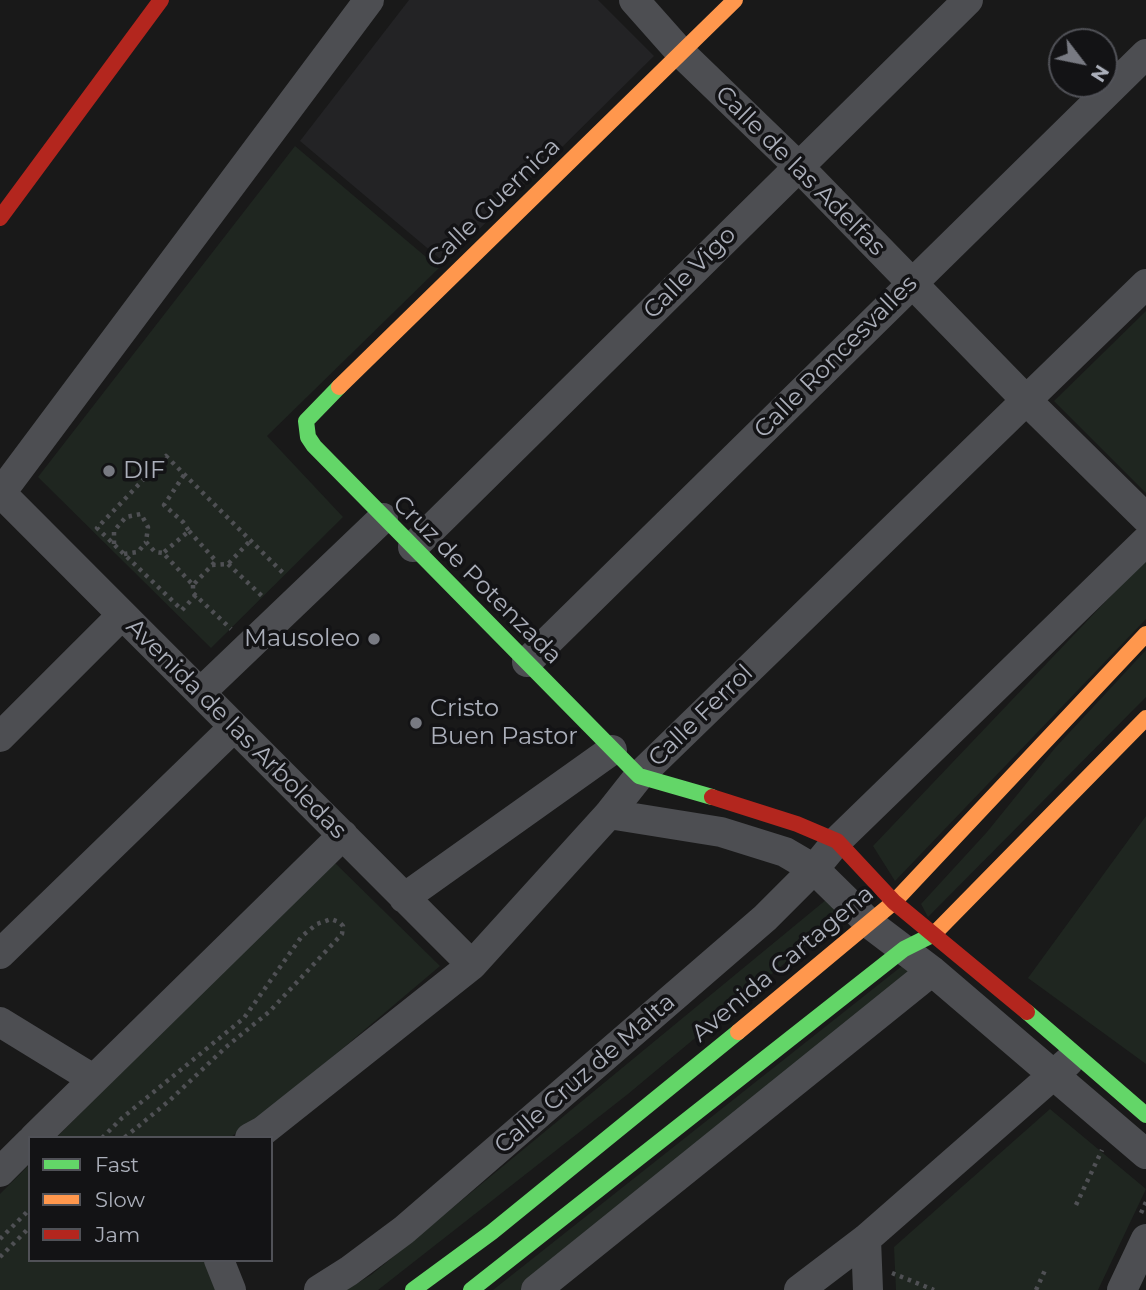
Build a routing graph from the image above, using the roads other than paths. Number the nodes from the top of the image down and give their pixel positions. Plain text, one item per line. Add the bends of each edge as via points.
1 (161, 0) edge
2 (369, 0) edge
3 (634, 0) edge
4 (735, 0) edge
5 (968, 0) edge
6 (681, 53) junction
7 (1146, 54) edge
8 (798, 166) junction
9 (0, 218) edge
10 (911, 283) junction
11 (1146, 284) edge
12 (1026, 400) junction
13 (313, 446) joint
14 (0, 493) edge
15 (383, 518) junction
16 (1146, 518) edge
17 (1146, 541) edge
18 (413, 547) junction
19 (122, 615) junction
20 (1146, 634) edge
21 (527, 662) junction
22 (201, 692) junction
23 (1146, 718) edge
24 (234, 727) junction
25 (0, 737) edge
26 (612, 750) junction
27 (639, 776) junction
28 (609, 814) junction
29 (343, 835) junction
30 (837, 841) junction
31 (814, 869) junction
32 (404, 898) junction
33 (894, 902) junction
34 (870, 924) junction
35 (934, 934) junction
36 (904, 949) junction
37 (0, 954) edge
38 (472, 965) junction
39 (932, 971) junction
40 (0, 1022) edge
41 (1078, 1054) junction
42 (1054, 1073) junction
43 (93, 1079) junction
44 (1146, 1115) edge
45 (36, 1136) edge
46 (254, 1136) edge
47 (28, 1144) edge
48 (1146, 1154) edge
49 (0, 1172) edge
50 (866, 1239) junction
51 (1146, 1239) edge
52 (220, 1262) edge
53 (879, 1285) edge
54 (230, 1290) edge
55 (319, 1290) edge
56 (413, 1290) edge
57 (471, 1290) edge
58 (536, 1290) edge
59 (799, 1290) edge
60 (1122, 1290) edge

1 - 9 street
2 - 14 street
3 - 6 street, Calle de las Adelfas
4 - 6 street, Calle Guernica
5 - 8 street, Calle Vigo
6 - 8 street, Calle de las Adelfas
6 - 13 street, Calle Guernica via 311,414 306,430
7 - 10 street, Calle Roncesvalles
8 - 10 street, Calle de las Adelfas
8 - 18 street, Calle Vigo
10 - 12 street, Calle de las Adelfas
10 - 21 street, Calle Roncesvalles
11 - 12 street, Calle Ferrol
12 - 16 street, Calle de las Adelfas
12 - 27 street, Calle Ferrol
13 - 15 street, Cruz de Potenzada
14 - 19 street, Avenida de las Arboledas
15 - 18 street, Cruz de Potenzada
15 - 22 street
17 - 30 street, Calle Cruz de Malta
18 - 21 street, Cruz de Potenzada
19 - 22 street, Avenida de las Arboledas
19 - 25 street
20 - 33 street, Avenida Cartagena
21 - 26 street, Cruz de Potenzada
22 - 24 street, Avenida de las Arboledas
23 - 35 street
24 - 29 street, Avenida de las Arboledas
24 - 37 street
26 - 27 street, Cruz de Potenzada
26 - 32 street
27 - 28 street, Calle Ferrol
27 - 30 street via 754,809
28 - 31 street via 721,832 785,852
28 - 38 street, Calle Ferrol
29 - 32 street, Avenida de las Arboledas
29 - 43 street
30 - 31 street, Calle Cruz de Malta
30 - 33 street
31 - 34 street
31 - 55 street, Calle Cruz de Malta via 765,918 404,1230
32 - 38 street, Avenida de las Arboledas
33 - 34 street, Avenida Cartagena
33 - 35 street
34 - 36 street
34 - 56 street, Avenida Cartagena via 492,1232
35 - 36 street
35 - 39 street
35 - 41 street
36 - 39 street
36 - 57 street
38 - 46 street, Calle Ferrol
39 - 42 street
39 - 58 street
40 - 43 street
41 - 42 street
41 - 44 street
42 - 48 street
42 - 50 street
43 - 45 street
47 - 49 street
50 - 53 street
50 - 59 street
51 - 60 street
52 - 54 street

